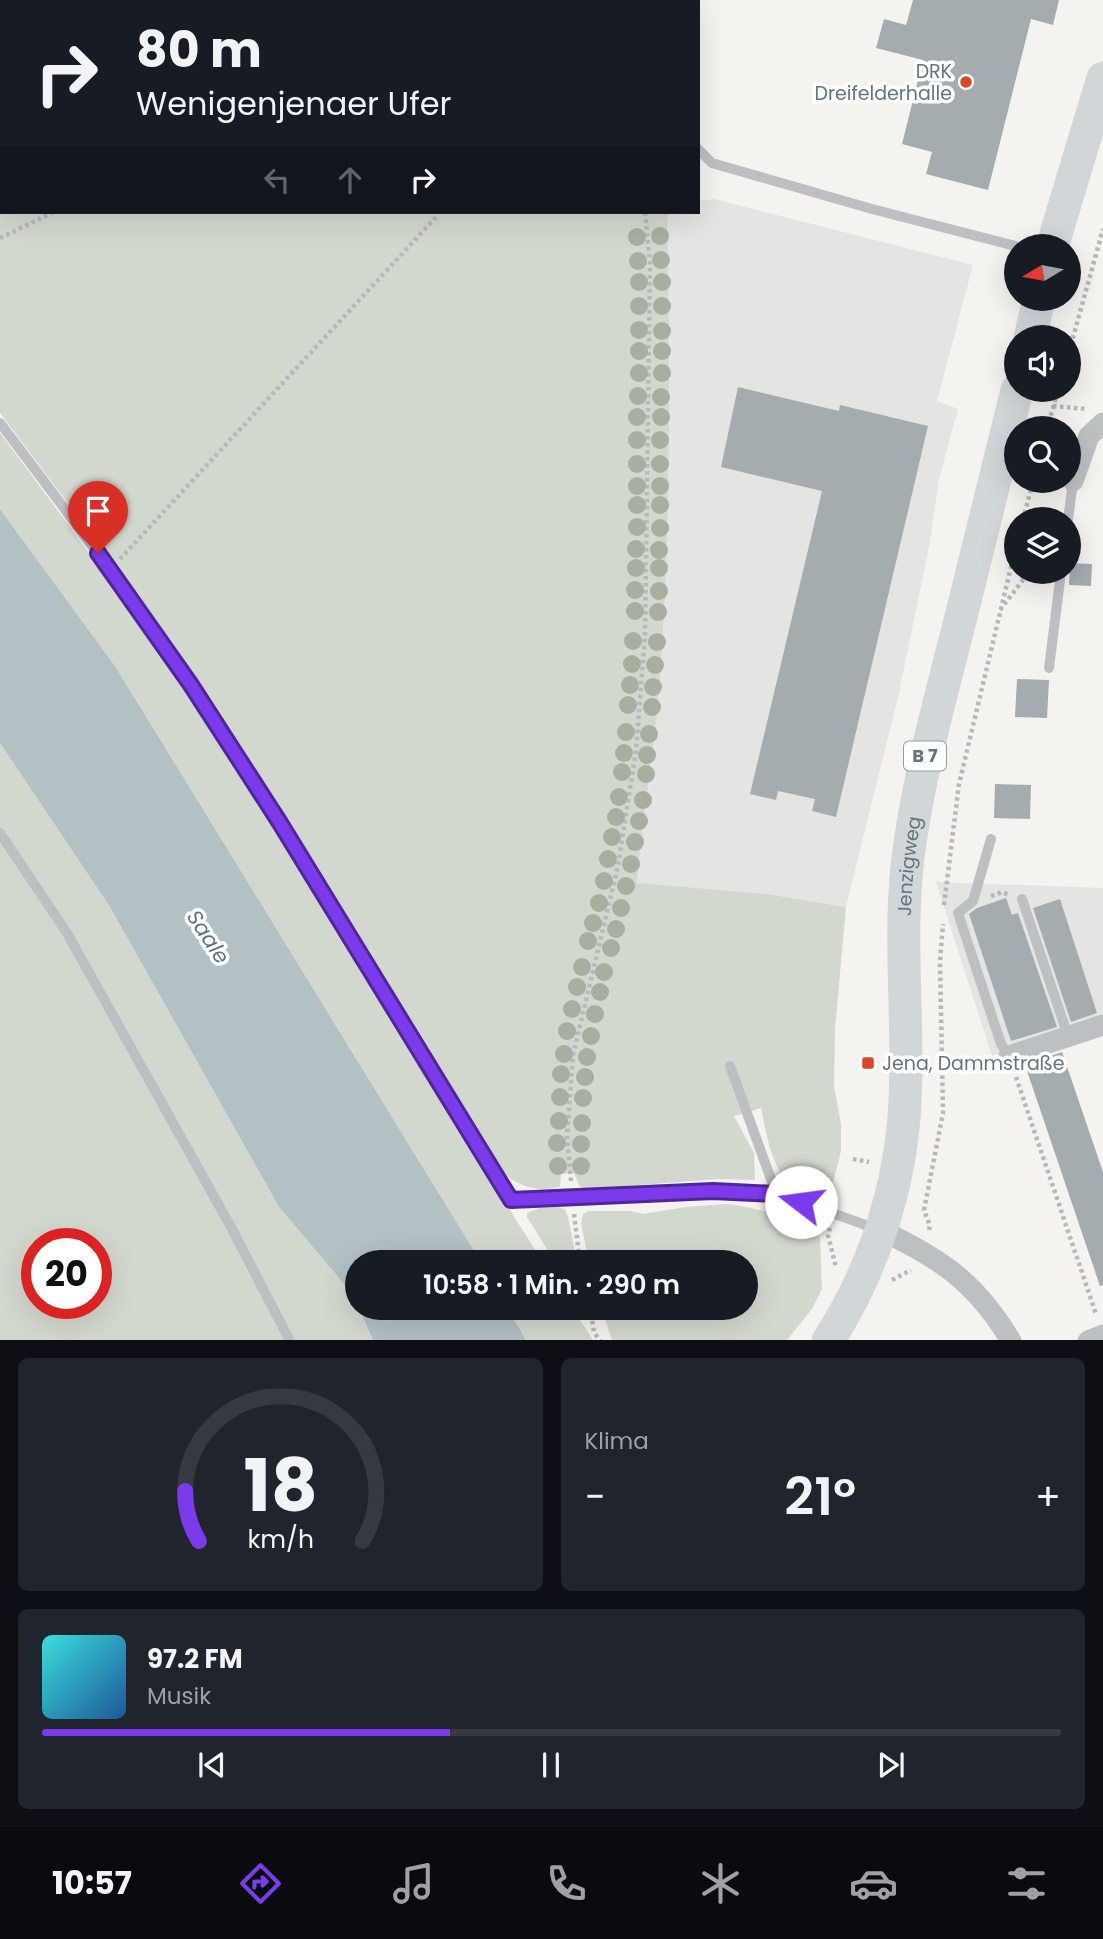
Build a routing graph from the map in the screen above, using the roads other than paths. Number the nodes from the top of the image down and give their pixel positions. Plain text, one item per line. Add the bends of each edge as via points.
1 (1103, 78) edge
2 (700, 151) edge
3 (1056, 234) edge
4 (1004, 243) edge
5 (1014, 402) edge
6 (1099, 418) edge
7 (0, 423) edge
8 (1081, 458) edge
9 (1060, 584) edge
10 (1049, 668) dead end
11 (0, 833) edge
12 (991, 839) dead end
13 (1022, 899) road end
14 (1103, 1025) edge
15 (1068, 1037) junction
16 (1009, 1056) joint
17 (730, 1066) dead end
18 (776, 1194) junction
19 (881, 1230) junction
20 (1101, 1328) edge
21 (290, 1340) edge
22 (828, 1340) edge
23 (1011, 1340) edge
24 (1088, 1340) edge

1 - 3 main road
2 - 4 lane via 712,163
5 - 19 main road, Jenzigweg / B 7 via 922,770 909,846 904,913 904,1118
6 - 8 street
7 - 18 lane via 191,685 511,1200 713,1191
9 - 10 lane
11 - 21 lane via 67,933
12 - 16 lane via 973,901 958,913 1001,1044
13 - 15 lane
14 - 15 street
15 - 16 street
17 - 18 lane
18 - 19 lane
19 - 22 main road, Jenzigweg / B 7 via 858,1287
19 - 23 street via 920,1249 961,1278 984,1300
20 - 24 street

